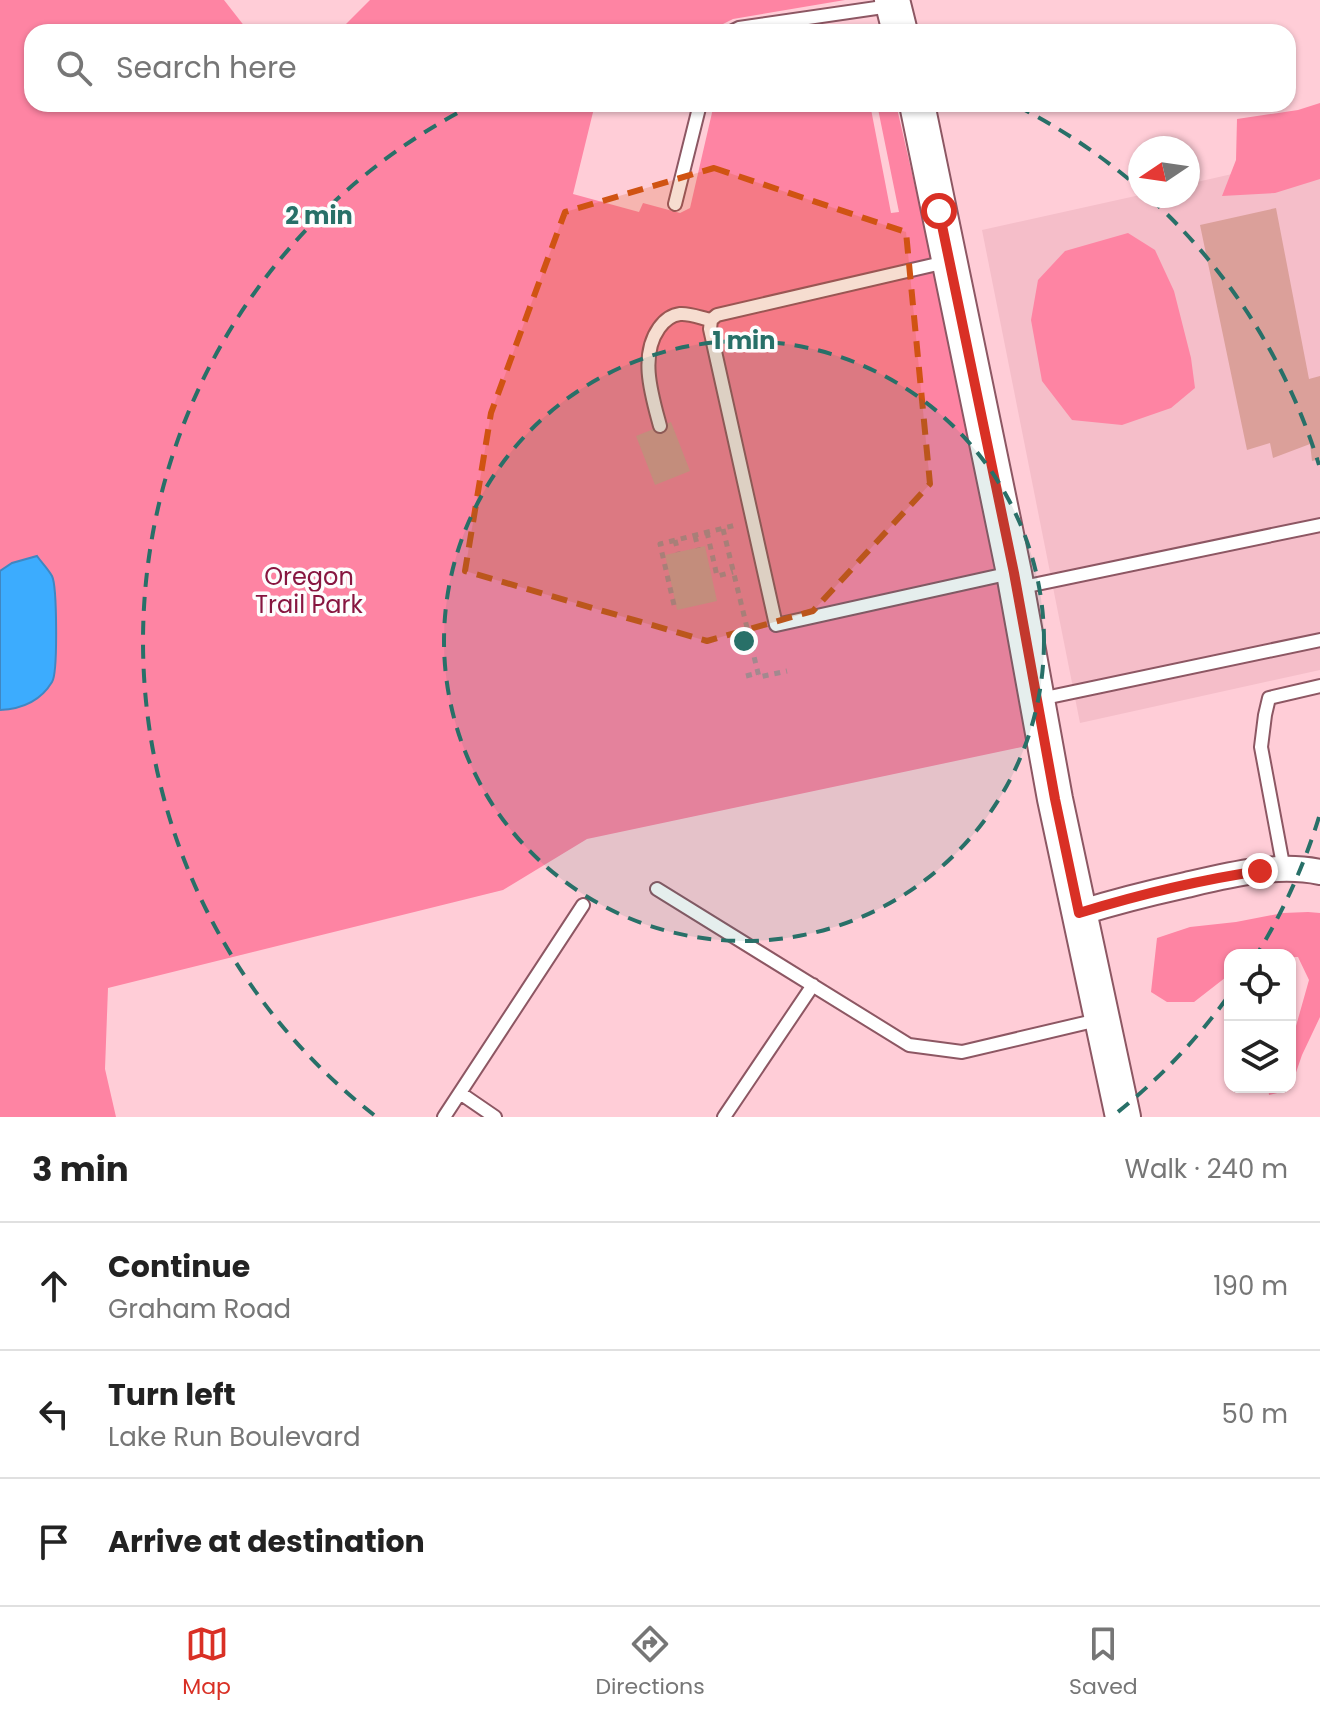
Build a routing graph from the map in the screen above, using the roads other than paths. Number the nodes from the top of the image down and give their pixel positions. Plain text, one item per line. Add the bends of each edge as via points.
1 (895, 13) edge
2 (781, 24) edge
3 (698, 112) edge
4 (919, 112) edge
5 (675, 204) dead end
6 (949, 261) junction
7 (711, 320) junction
8 (660, 426) dead end
9 (1320, 525) edge
10 (1015, 581) junction
11 (1320, 640) edge
12 (1320, 686) edge
13 (1037, 699) junction
14 (1284, 870) junction
15 (1320, 872) edge
16 (657, 889) dead end
17 (583, 905) dead end
18 (1079, 913) junction
19 (813, 985) junction
20 (1102, 1019) junction
21 (460, 1093) junction
22 (444, 1117) edge
23 (495, 1117) edge
24 (724, 1117) edge
25 (1123, 1117) edge

1 - 2 lane
3 - 5 lane
4 - 6 main road
6 - 7 lane
6 - 10 main road
7 - 8 lane via 673,316 651,342 649,377
7 - 10 lane via 776,625
9 - 10 lane
10 - 13 main road
11 - 13 lane
12 - 14 lane via 1269,698 1265,715 1261,747
13 - 18 main road
14 - 15 street
14 - 18 street via 1225,876
16 - 19 lane
17 - 21 lane
18 - 20 main road
19 - 20 lane via 909,1045 962,1052
19 - 24 lane
20 - 25 main road
21 - 22 lane
21 - 23 lane

